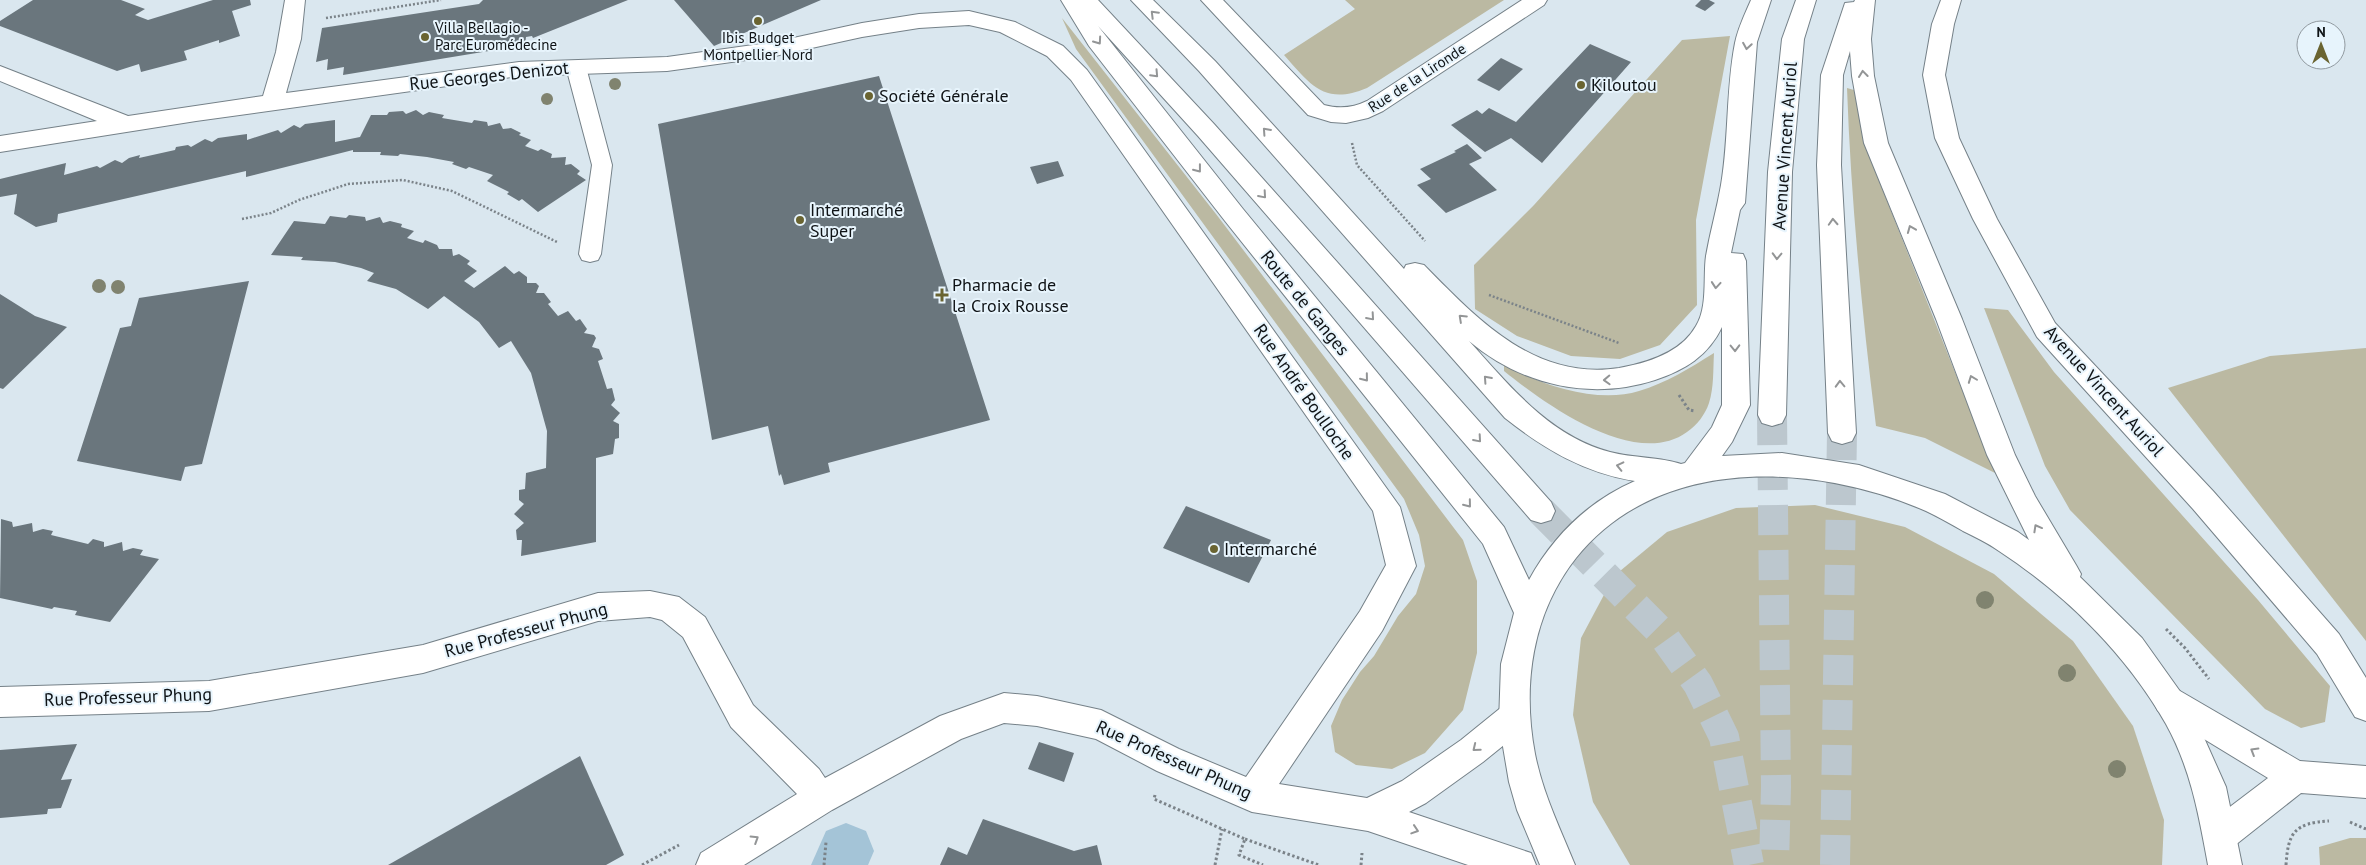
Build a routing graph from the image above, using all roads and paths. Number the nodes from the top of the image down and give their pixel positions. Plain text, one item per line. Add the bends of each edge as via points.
1 (295, 0) edge
2 (441, 0) edge
3 (1071, 0) edge
4 (1086, 0) edge
5 (1140, 0) edge
6 (1211, 0) edge
7 (1537, 0) edge
8 (1761, 0) edge
9 (1806, 0) edge
10 (1855, 0) edge
11 (1865, 0) edge
12 (1951, 0) edge
13 (294, 22) junction
14 (1007, 27) joint
15 (576, 67) junction
16 (0, 72) edge
17 (272, 102) junction
18 (126, 124) junction
19 (0, 144) edge
20 (1311, 180) junction
21 (1733, 185) junction
22 (242, 219) dead end
23 (590, 254) joint
24 (1772, 415) tunnel mouth
25 (1842, 433) tunnel mouth
26 (1690, 474) junction
27 (1541, 511) tunnel mouth
28 (2082, 598) junction
29 (1528, 611) junction
30 (2168, 701) junction
31 (0, 702) edge
32 (2366, 706) edge
33 (1514, 717) junction
34 (2296, 777) junction
35 (2366, 782) edge
36 (1156, 789) dead end
37 (1252, 796) junction
38 (820, 799) junction
39 (1368, 815) junction
40 (2337, 820) dead end
41 (2345, 820) dead end
42 (1222, 829) junction
43 (2366, 829) edge
44 (1245, 839) junction
45 (2224, 850) edge
46 (713, 865) edge
47 (1215, 865) edge
48 (1263, 865) edge
49 (1319, 865) edge
50 (1519, 865) edge
51 (1558, 865) edge
52 (2286, 865) edge

1 - 13 main road
2 - 13 path
3 -> 29 main road, Route de Ganges via 1097,41 1234,215 1494,536
4 -> 27 main road via 1206,130
20 -> 5 main road via 1207,66
6 - 7 main road, Rue de la Lironde via 1316,110 1347,116 1361,114 1375,106
8 -> 21 main road via 1746,42
9 -> 24 main road, Avenue Vincent Auriol via 1794,39 1780,172
25 -> 10 main road via 1830,165 1832,75
28 -> 11 main road via 2050,550 2001,455 1876,143 1862,67 1860,39
12 - 32 main road, Avenue Vincent Auriol via 1934,75 1947,138 1985,219 2046,330 2203,500 2328,644
13 - 17 main road
14 - 15 main road, Rue Georges Denizot via 969,18 919,21 775,49 667,64
14 - 37 main road, Rue André Boulloche via 1055,51 1079,75 1386,507 1401,566 1372,621
15 - 17 main road, Rue Georges Denizot via 520,69
15 - 23 lane via 602,165
16 - 18 main road
17 - 18 main road, Rue Georges Denizot
18 - 19 main road, Rue Georges Denizot
21 -> 20 main road via 1718,259 1712,315 1708,329 1696,346 1681,358 1641,375 1592,380 1557,377 1504,352 1465,321 1344,200
26 -> 20 main road via 1619,466 1572,450 1542,432 1515,410
21 -> 26 main road via 1736,405 1722,434
22 - 23 path via 271,213 348,184 403,180 452,191 529,230
26 - 28 main road via 1733,466 1802,466 1884,483 1947,507 1983,525 2025,552
26 - 29 main road via 1657,483 1630,496 1580,532 1559,556
28 - 30 main road via 2115,630
29 - 33 main road via 1515,661
34 -> 30 main road
30 - 45 main road via 2192,744 2210,788
31 - 38 main road, Rue Professeur Phung via 209,696 423,659 598,607 650,604 682,615 694,627 742,716 807,780
33 -> 39 main road via 1414,792
33 - 51 main road via 1519,758 1530,800
34 - 35 main road
34 - 45 main road
36 - 42 path via 1154,799
37 - 38 main road, Rue Professeur Phung via 1168,760 1101,725 1037,711 1004,708 951,727
37 - 39 main road, Rue Professeur Phung
46 -> 38 main road
39 -> 50 main road, Rue Professeur Phung
40 - 52 path via 2314,821 2296,828 2286,842
41 - 43 path
42 - 44 path
42 - 47 path
44 - 48 path via 1239,854
44 - 49 path

